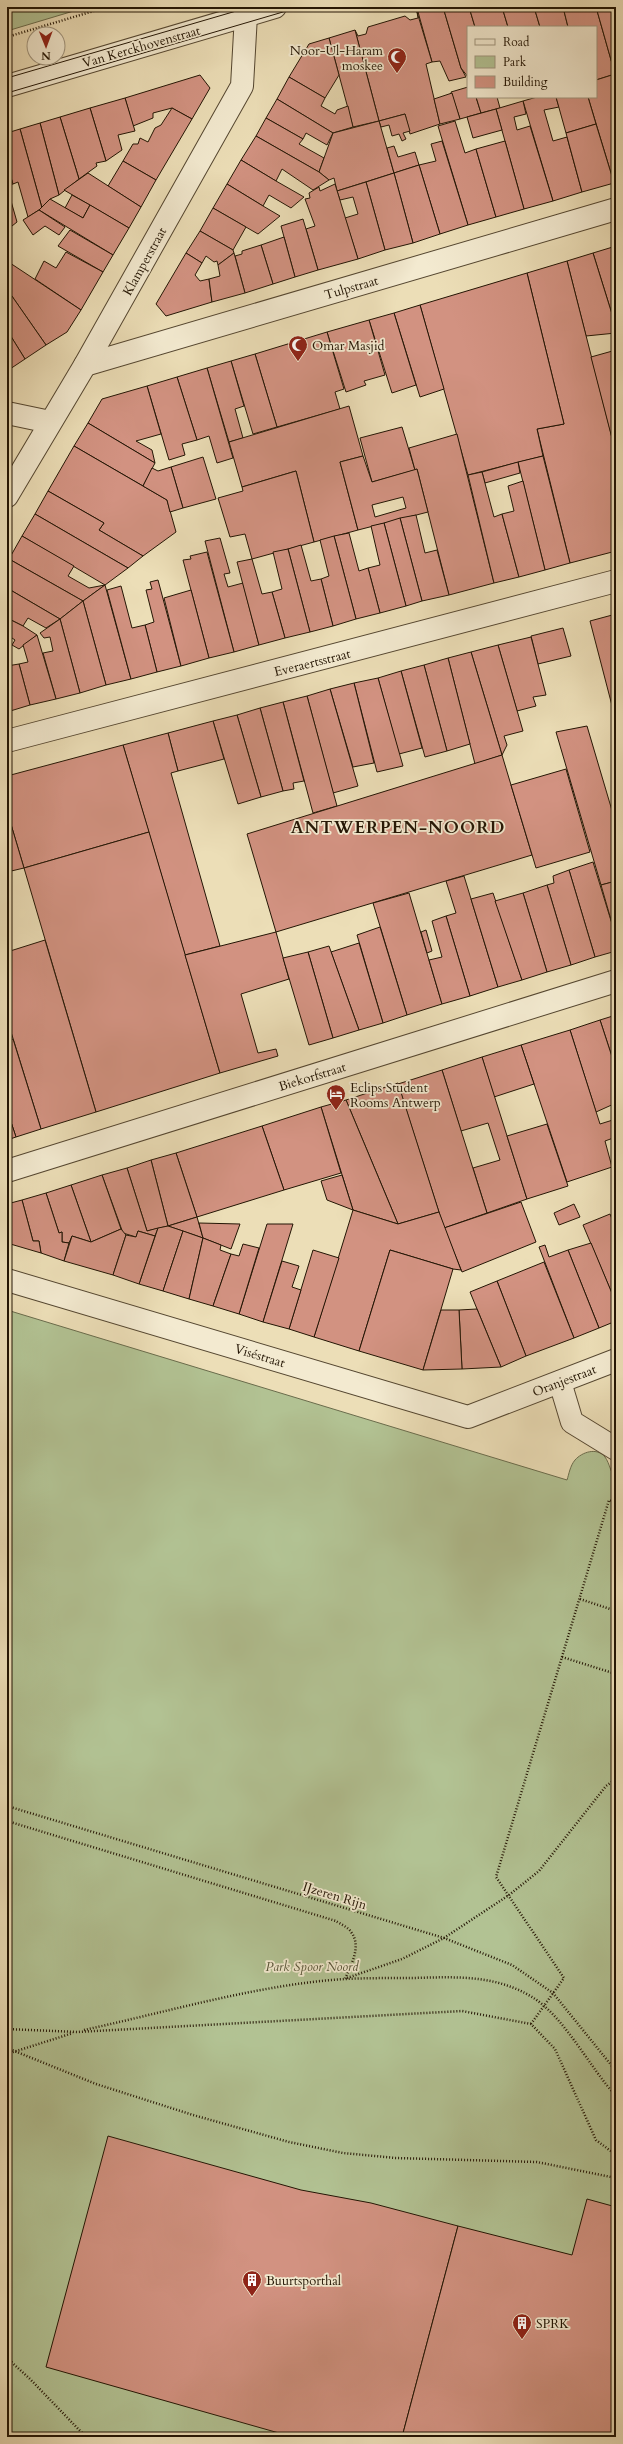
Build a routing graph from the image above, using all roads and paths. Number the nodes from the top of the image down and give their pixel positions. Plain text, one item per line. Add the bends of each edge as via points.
1 (107, 7) edge
2 (275, 7) edge
3 (246, 15) junction
4 (7, 37) edge
5 (7, 86) edge
6 (616, 209) edge
7 (85, 366) junction
8 (7, 414) edge
9 (50, 422) junction
10 (7, 496) edge
11 (616, 581) edge
12 (7, 741) edge
13 (616, 981) edge
14 (7, 1171) edge
15 (7, 1280) edge
16 (616, 1360) edge
17 (560, 1382) junction
18 (512, 1400) joint
19 (616, 1449) edge
20 (616, 1503) edge
21 (580, 1599) junction
22 (616, 1611) edge
23 (562, 1657) junction
24 (616, 1674) edge
25 (616, 1779) edge
26 (7, 1806) edge
27 (7, 1821) edge
28 (509, 1895) junction
29 (444, 1938) junction
30 (345, 1979) junction
31 (553, 1993) junction
32 (544, 2006) junction
33 (531, 2024) junction
34 (7, 2029) edge
35 (77, 2032) junction
36 (7, 2048) edge
37 (14, 2051) junction
38 (7, 2054) edge
39 (616, 2071) edge
40 (616, 2096) edge
41 (616, 2155) edge
42 (616, 2178) edge
43 (7, 2358) edge
44 (86, 2437) edge

1 - 4 path
2 - 3 street, Van Kerckhovenstraat
3 - 5 street, Van Kerckhovenstraat
3 - 7 street, Klamperstraat via 242,86
6 - 7 street, Tulpstraat
7 - 9 street, Klamperstraat
8 - 9 street
9 - 10 street, Klamperstraat
11 - 12 street, Everaertsstraat
13 - 14 street, Biekorfstraat
15 - 18 street, Viséstraat via 468,1416
16 - 17 street, Oranjestraat
17 - 18 street, Oranjestraat
17 - 19 street via 572,1422
20 - 21 path via 609,1500
21 - 22 path
21 - 23 path
23 - 24 path
23 - 28 path via 496,1877
25 - 28 path via 606,1786 539,1871
26 - 29 path, IJzeren Rijn
27 - 30 path via 336,1921 351,1931 356,1942 354,1960
28 - 29 path
28 - 31 path via 564,1978
29 - 30 path via 402,1959
29 - 31 path, IJzeren Rijn via 512,1965
30 - 32 path via 490,1979 514,1988
30 - 35 path via 252,1993
31 - 32 path
31 - 39 path, IJzeren Rijn
32 - 33 path
32 - 40 path
33 - 35 path via 462,2011
33 - 41 path via 555,2049 596,2140
34 - 35 path
35 - 37 path
36 - 37 path
37 - 38 path
37 - 42 path via 96,2084 193,2116 336,2152 396,2158 537,2162
43 - 44 path

